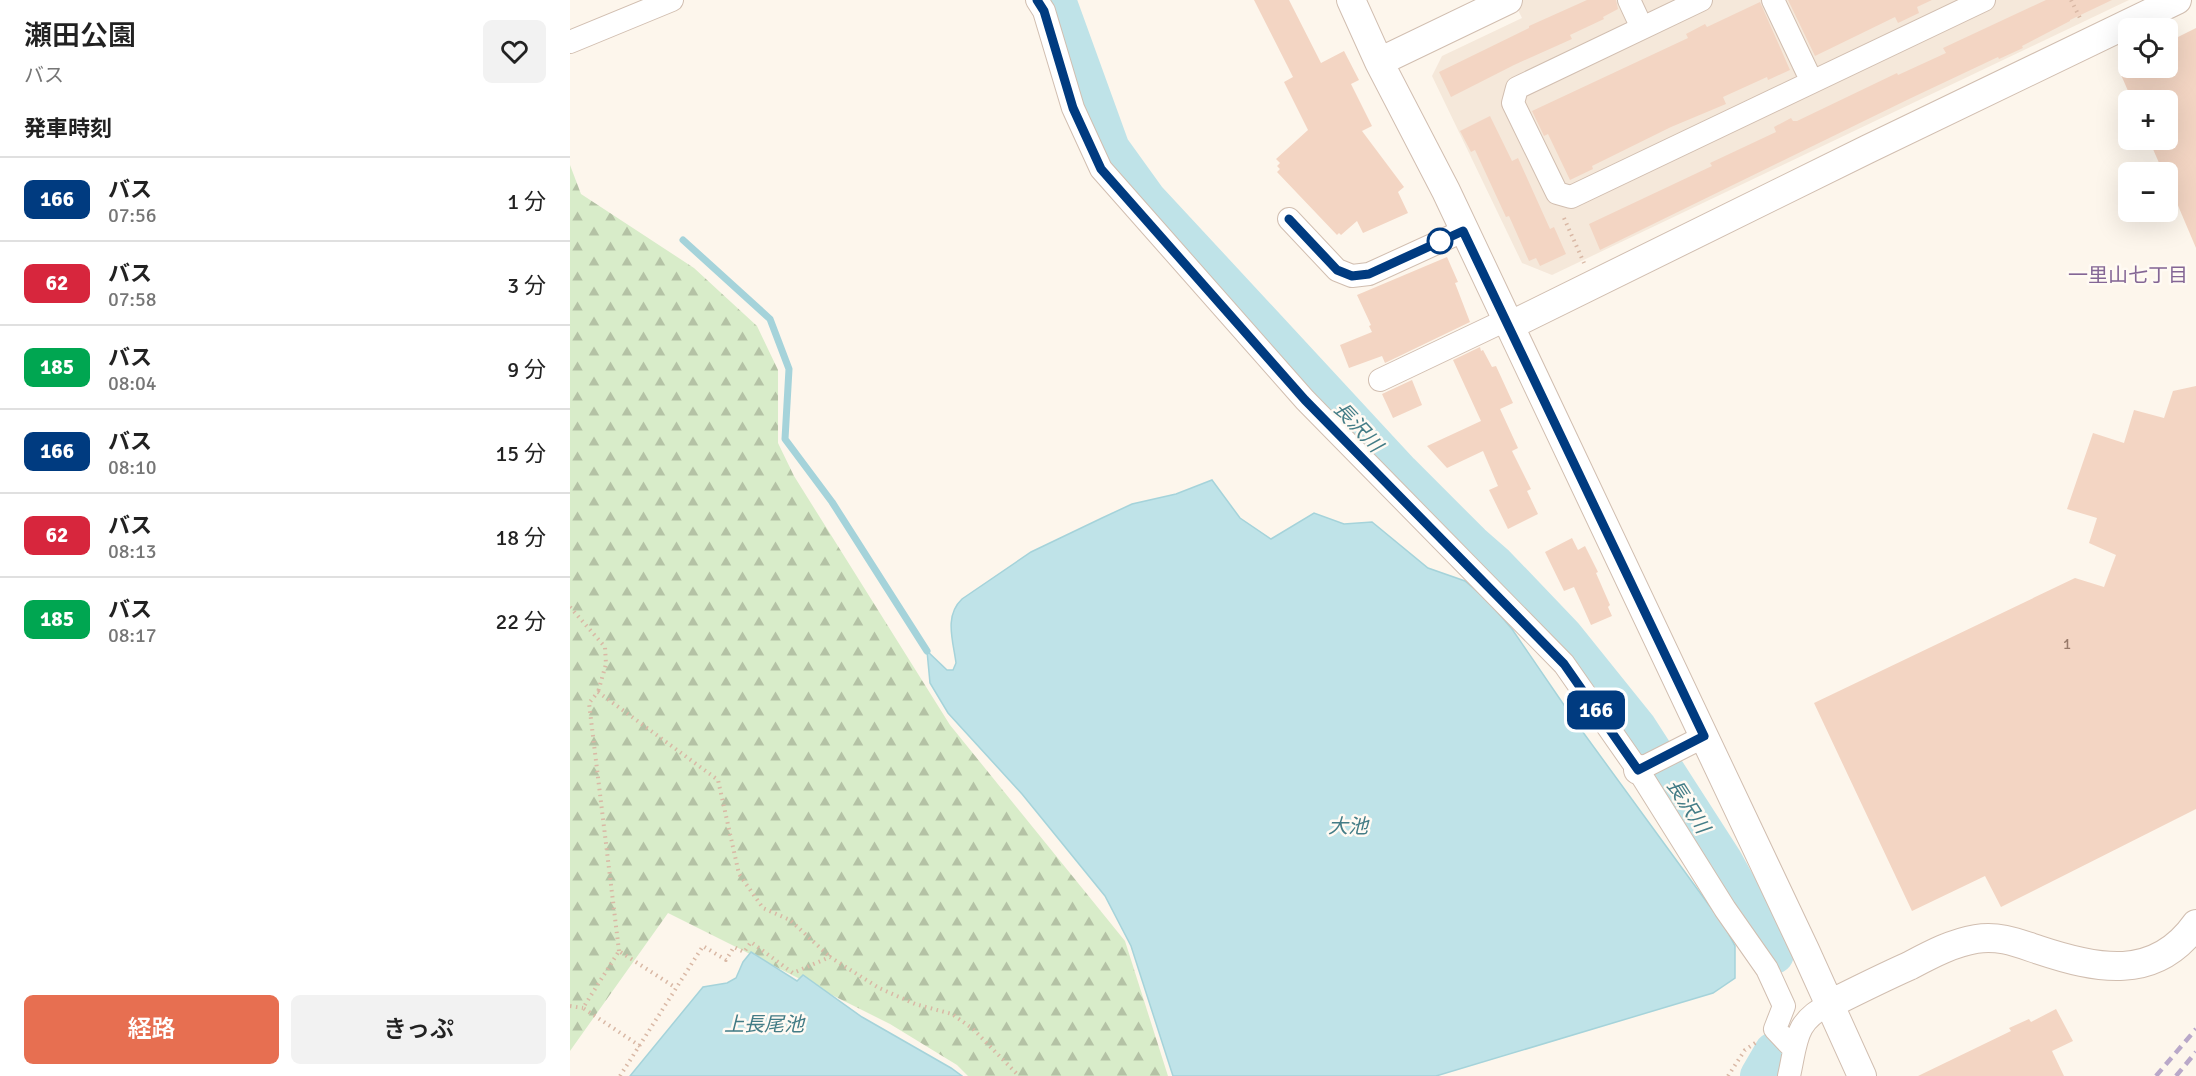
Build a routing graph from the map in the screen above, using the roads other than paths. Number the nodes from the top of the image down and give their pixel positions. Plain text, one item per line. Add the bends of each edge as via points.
1 (672, 0) edge
2 (1037, 0) edge
3 (1351, 0) edge
4 (1508, 0) edge
5 (1629, 0) edge
6 (1701, 0) edge
7 (1773, 0) edge
8 (1984, 0) edge
9 (2163, 3) edge
10 (1642, 28) junction
11 (570, 42) edge
12 (1379, 62) junction
13 (1812, 82) junction
14 (1289, 219) dead end
15 (1463, 231) junction
16 (1508, 323) junction
17 (1380, 380) dead end
18 (1703, 736) junction
19 (1639, 769) junction
20 (2196, 924) edge
21 (1830, 1004) junction
22 (1793, 1048) junction
23 (1789, 1076) edge
24 (1862, 1076) edge

1 - 11 street
2 - 19 street via 1044,11 1073,108 1101,169 1305,400 1564,664
3 - 12 street
4 - 12 street
5 - 10 street
6 - 10 street
7 - 13 street
8 - 13 street
9 - 16 street
10 - 13 street via 1517,88 1513,103 1557,193 1563,196 1571,197
12 - 15 street
14 - 15 street via 1337,270 1352,276 1369,274
15 - 16 street
16 - 17 street
16 - 18 street
18 - 19 street
18 - 21 street
19 - 22 street via 1725,909 1767,969 1784,1006 1775,1029
20 - 21 street via 2175,948 2149,962 2108,968 2013,941 1978,938 1948,946
21 - 22 street via 1809,1016
21 - 24 street
22 - 23 street

